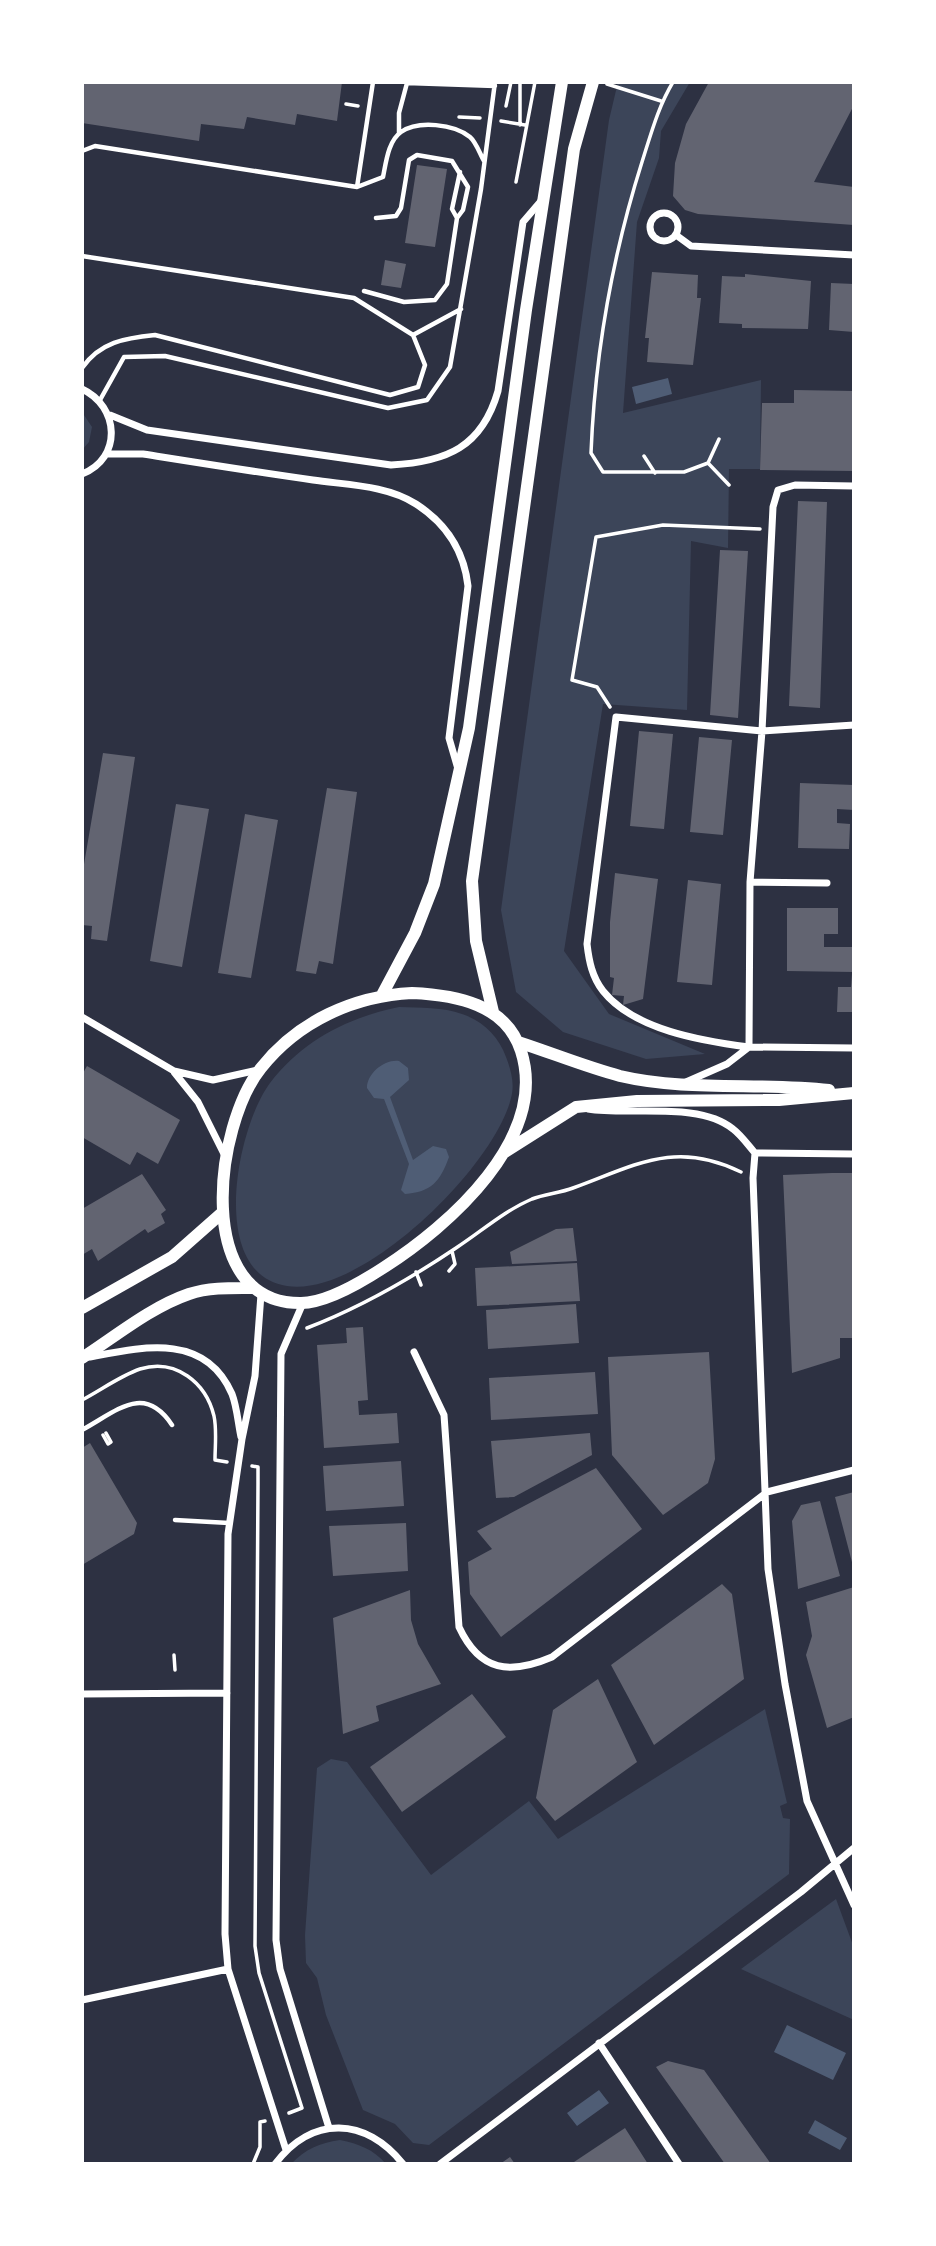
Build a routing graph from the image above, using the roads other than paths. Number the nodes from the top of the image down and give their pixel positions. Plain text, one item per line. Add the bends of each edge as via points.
1 (373, 82) edge
2 (562, 82) edge
3 (593, 82) edge
4 (407, 83) edge
5 (495, 84) edge
6 (399, 133) junction
7 (82, 151) edge
8 (484, 162) junction
9 (460, 171) junction
10 (357, 187) junction
11 (544, 198) junction
12 (376, 218) dead end
13 (457, 218) junction
14 (676, 235) dead end
15 (854, 255) edge
16 (82, 256) edge
17 (364, 291) dead end
18 (461, 309) junction
19 (413, 335) junction
20 (82, 368) edge
21 (82, 389) edge
22 (100, 400) junction
23 (110, 415) junction
24 (107, 454) junction
25 (82, 474) edge
26 (854, 486) edge
27 (854, 725) edge
28 (762, 731) junction
29 (460, 775) junction
30 (750, 882) junction
31 (827, 883) dead end
32 (382, 995) junction
33 (493, 1012) junction
34 (82, 1017) edge
35 (518, 1042) junction
36 (749, 1047) junction
37 (854, 1048) edge
38 (259, 1070) junction
39 (174, 1071) junction
40 (682, 1084) junction
41 (854, 1093) edge
42 (576, 1107) junction
43 (505, 1152) junction
44 (755, 1153) junction
45 (854, 1154) edge
46 (225, 1156) junction
47 (223, 1212) junction
48 (257, 1291) junction
49 (303, 1303) junction
50 (82, 1308) edge
51 (414, 1352) dead end
52 (82, 1358) edge
53 (172, 1425) dead end
54 (82, 1430) edge
55 (242, 1439) junction
56 (854, 1470) edge
57 (767, 1492) junction
58 (175, 1520) dead end
59 (229, 1523) junction
60 (227, 1693) junction
61 (82, 1694) edge
62 (854, 1849) edge
63 (834, 1863) junction
64 (854, 1905) edge
65 (228, 1969) junction
66 (82, 2000) edge
67 (599, 2043) junction
68 (329, 2128) junction
69 (286, 2150) junction
70 (275, 2164) edge
71 (403, 2164) edge
72 (440, 2164) edge
73 (679, 2164) edge

1 - 10 lane
2 - 11 main road
3 - 33 main road via 574,149 471,881 476,942
4 - 5 lane
4 - 6 lane
5 - 8 lane
6 - 8 lane via 414,126 443,125 470,137
6 - 10 lane via 388,151 383,177
7 - 10 lane via 95,146
8 - 18 lane
9 - 12 lane via 452,161 417,155 409,160 396,216
9 - 13 lane via 452,209
9 - 13 lane via 468,187
11 - 23 street via 523,222 493,410 480,431 447,456 391,465 147,430
11 - 29 main road
13 - 17 lane via 447,284 435,300 404,302
14 - 15 street via 691,246
16 - 19 lane via 354,298
18 - 19 lane
18 - 22 lane via 450,368 427,400 388,408 165,356 124,357
19 - 20 lane via 425,365 418,387 390,395 155,335 121,339 92,354
21 - 22 street
22 - 23 street
23 - 24 street via 113,428
24 - 25 street
24 - 29 street via 144,454 366,486 414,503 437,521 466,562 468,586 449,738
26 - 28 street via 795,485 778,490
27 - 28 street
28 - 30 street
28 - 36 street via 616,717 586,944 591,970 602,990 620,1007 646,1021 715,1043
29 - 32 main road via 434,884 415,933
30 - 31 street
30 - 36 street
32 - 33 main road via 441,994
32 - 38 main road via 310,1023
33 - 35 main road
34 - 39 street
35 - 40 main road via 621,1076
35 - 43 main road via 527,1069 526,1101
36 - 37 street
36 - 40 street via 727,1064
38 - 39 street via 213,1080
38 - 46 main road via 237,1113
39 - 46 street via 198,1102
40 - 41 main road via 779,1084
41 - 42 main road
42 - 43 main road
42 - 44 street via 610,1113 701,1115 732,1127
43 - 49 main road via 465,1201 412,1249 355,1286
44 - 45 street
44 - 57 street
46 - 47 main road
47 - 48 main road via 226,1238
47 - 50 main road via 172,1257
48 - 49 main road
48 - 52 main road via 223,1288 190,1294 151,1313
48 - 55 street via 255,1376
49 - 68 street via 281,1354 276,1940 280,1969
51 - 57 street via 444,1415 459,1627 468,1647 494,1665 523,1669 552,1657
52 - 55 street via 142,1347 183,1350 215,1370 232,1395
53 - 54 lane via 161,1409 147,1402 131,1403
55 - 59 street
56 - 57 street
57 - 63 street via 768,1569 785,1684 807,1801
58 - 59 lane
59 - 60 street
60 - 61 street
60 - 65 street
62 - 63 street
63 - 64 street
63 - 67 street
65 - 66 street
65 - 69 street
67 - 72 street
67 - 73 street
68 - 69 street via 306,2135
68 - 71 street via 371,2135
69 - 70 street

